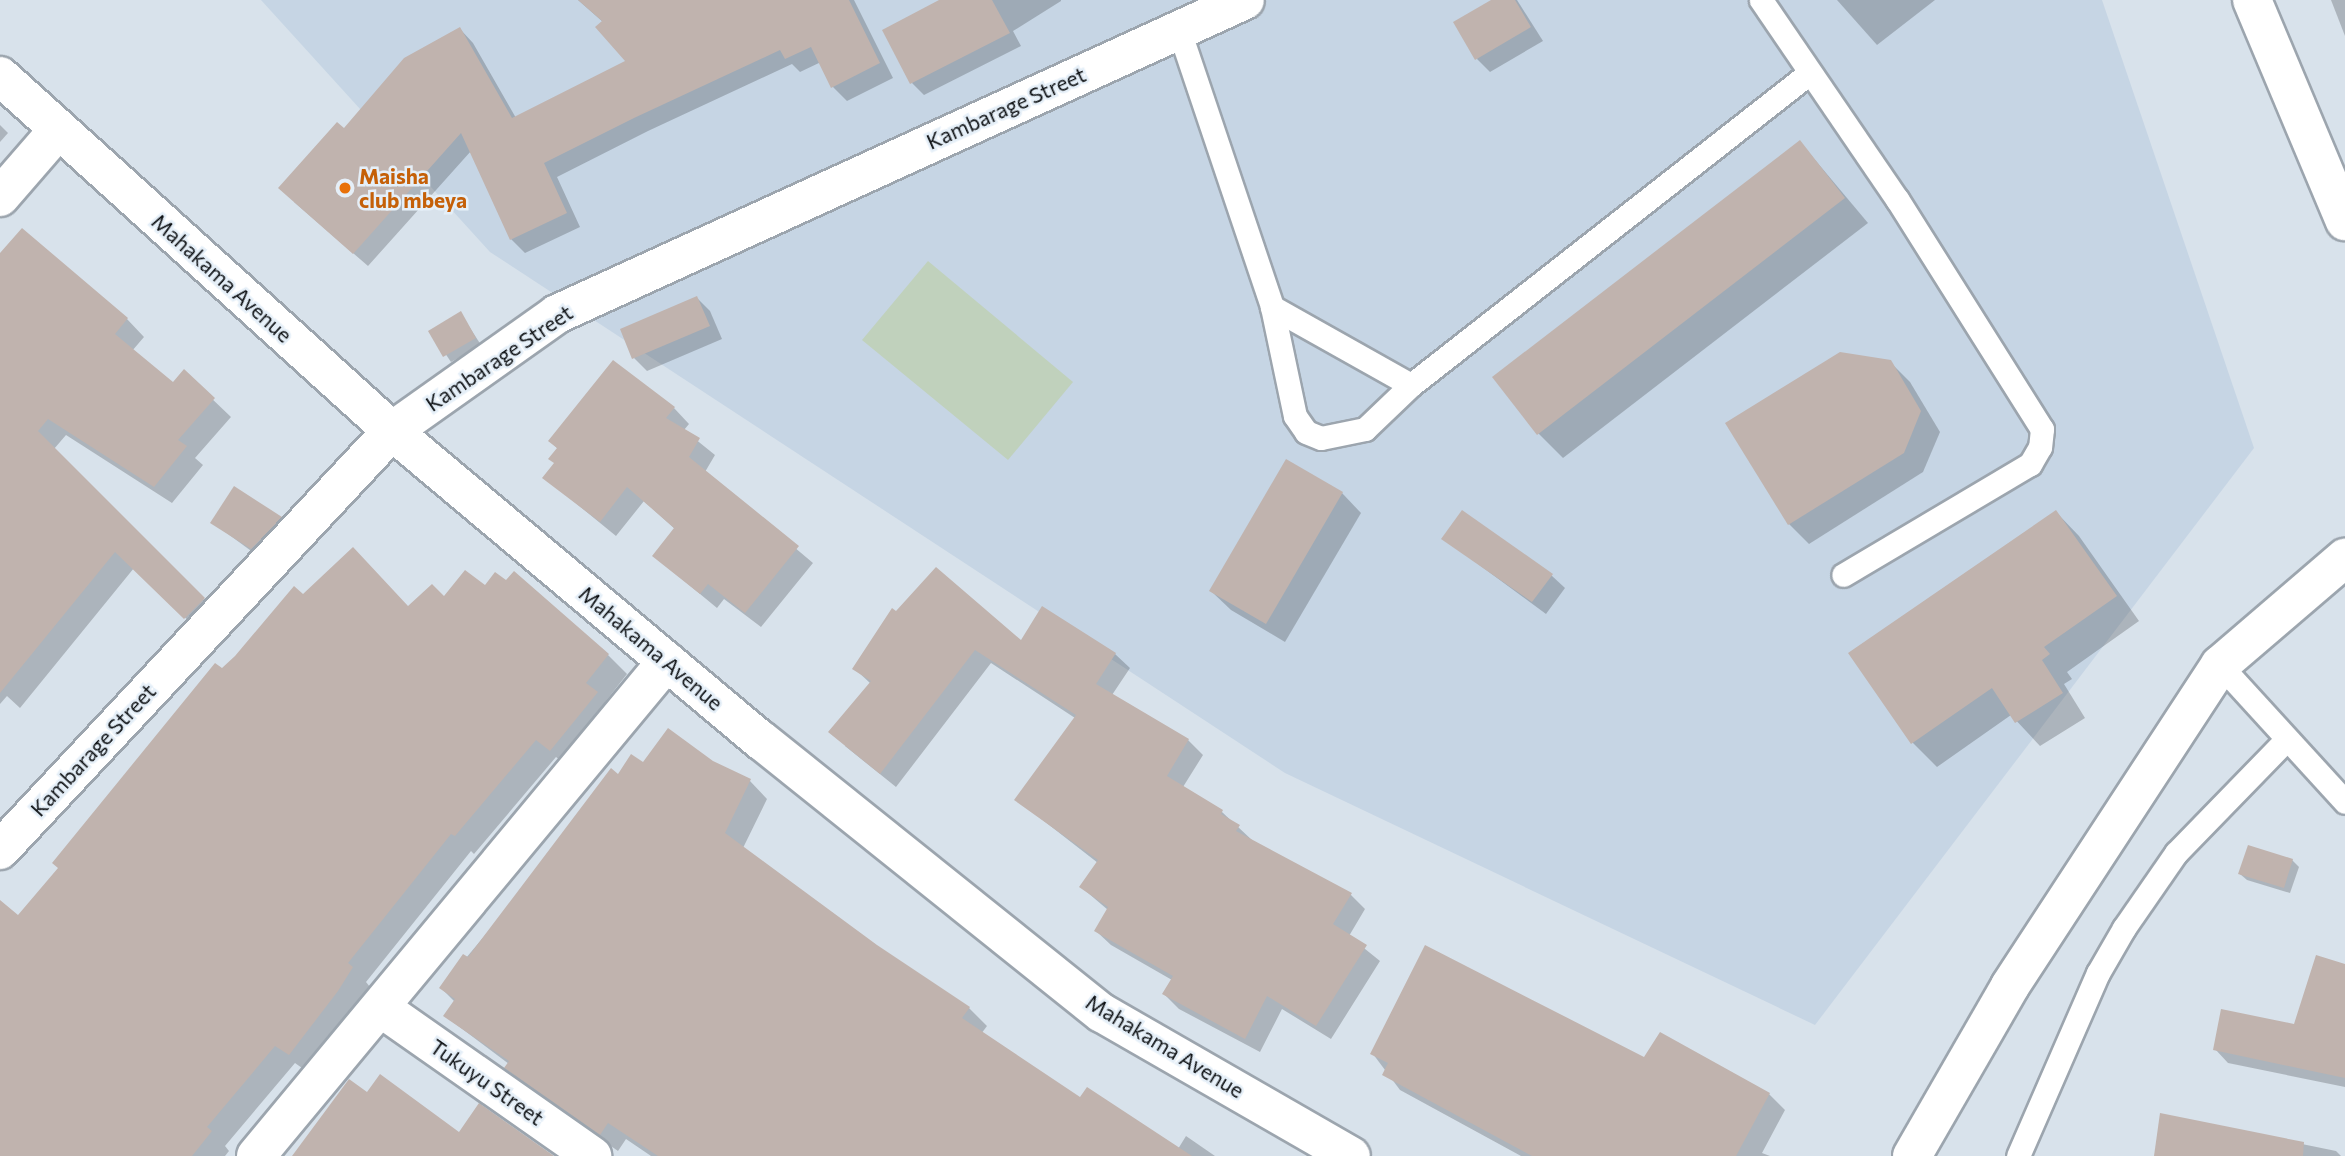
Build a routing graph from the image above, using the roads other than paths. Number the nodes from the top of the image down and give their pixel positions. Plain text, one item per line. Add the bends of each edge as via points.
1 (1245, 0) edge
2 (1761, 0) edge
3 (2252, 0) edge
4 (1179, 30) junction
5 (1808, 74) junction
6 (0, 76) edge
7 (58, 130) junction
8 (0, 197) edge
9 (2343, 211) edge
10 (1272, 307) junction
11 (1411, 385) junction
12 (392, 431) junction
13 (2345, 558) edge
14 (1843, 575) dead end
15 (667, 661) junction
16 (2220, 665) junction
17 (2287, 739) junction
18 (2345, 802) edge
19 (0, 850) edge
20 (381, 1008) junction
21 (256, 1156) edge
22 (592, 1156) edge
23 (1351, 1156) edge
24 (1912, 1156) edge
25 (2018, 1156) edge

1 - 4 street, Kambarage Street
2 - 5 lane
3 - 9 street
4 - 10 lane
4 - 12 street, Kambarage Street via 558,314
5 - 11 lane
5 - 14 lane via 1897,199 2042,429 2040,447 2030,464
6 - 7 street, Mahakama Avenue
7 - 8 street
7 - 12 street, Mahakama Avenue
10 - 11 lane
10 - 11 lane via 1295,416 1306,432 1337,438 1365,429
12 - 15 street, Mahakama Avenue
12 - 19 street, Kambarage Street
13 - 16 street
15 - 20 street
15 - 23 street, Mahakama Avenue via 1102,1013
16 - 17 lane
16 - 24 street via 2011,986
17 - 18 lane
17 - 25 lane via 2176,853 2124,928 2098,973
20 - 21 street
20 - 22 street, Tukuyu Street

